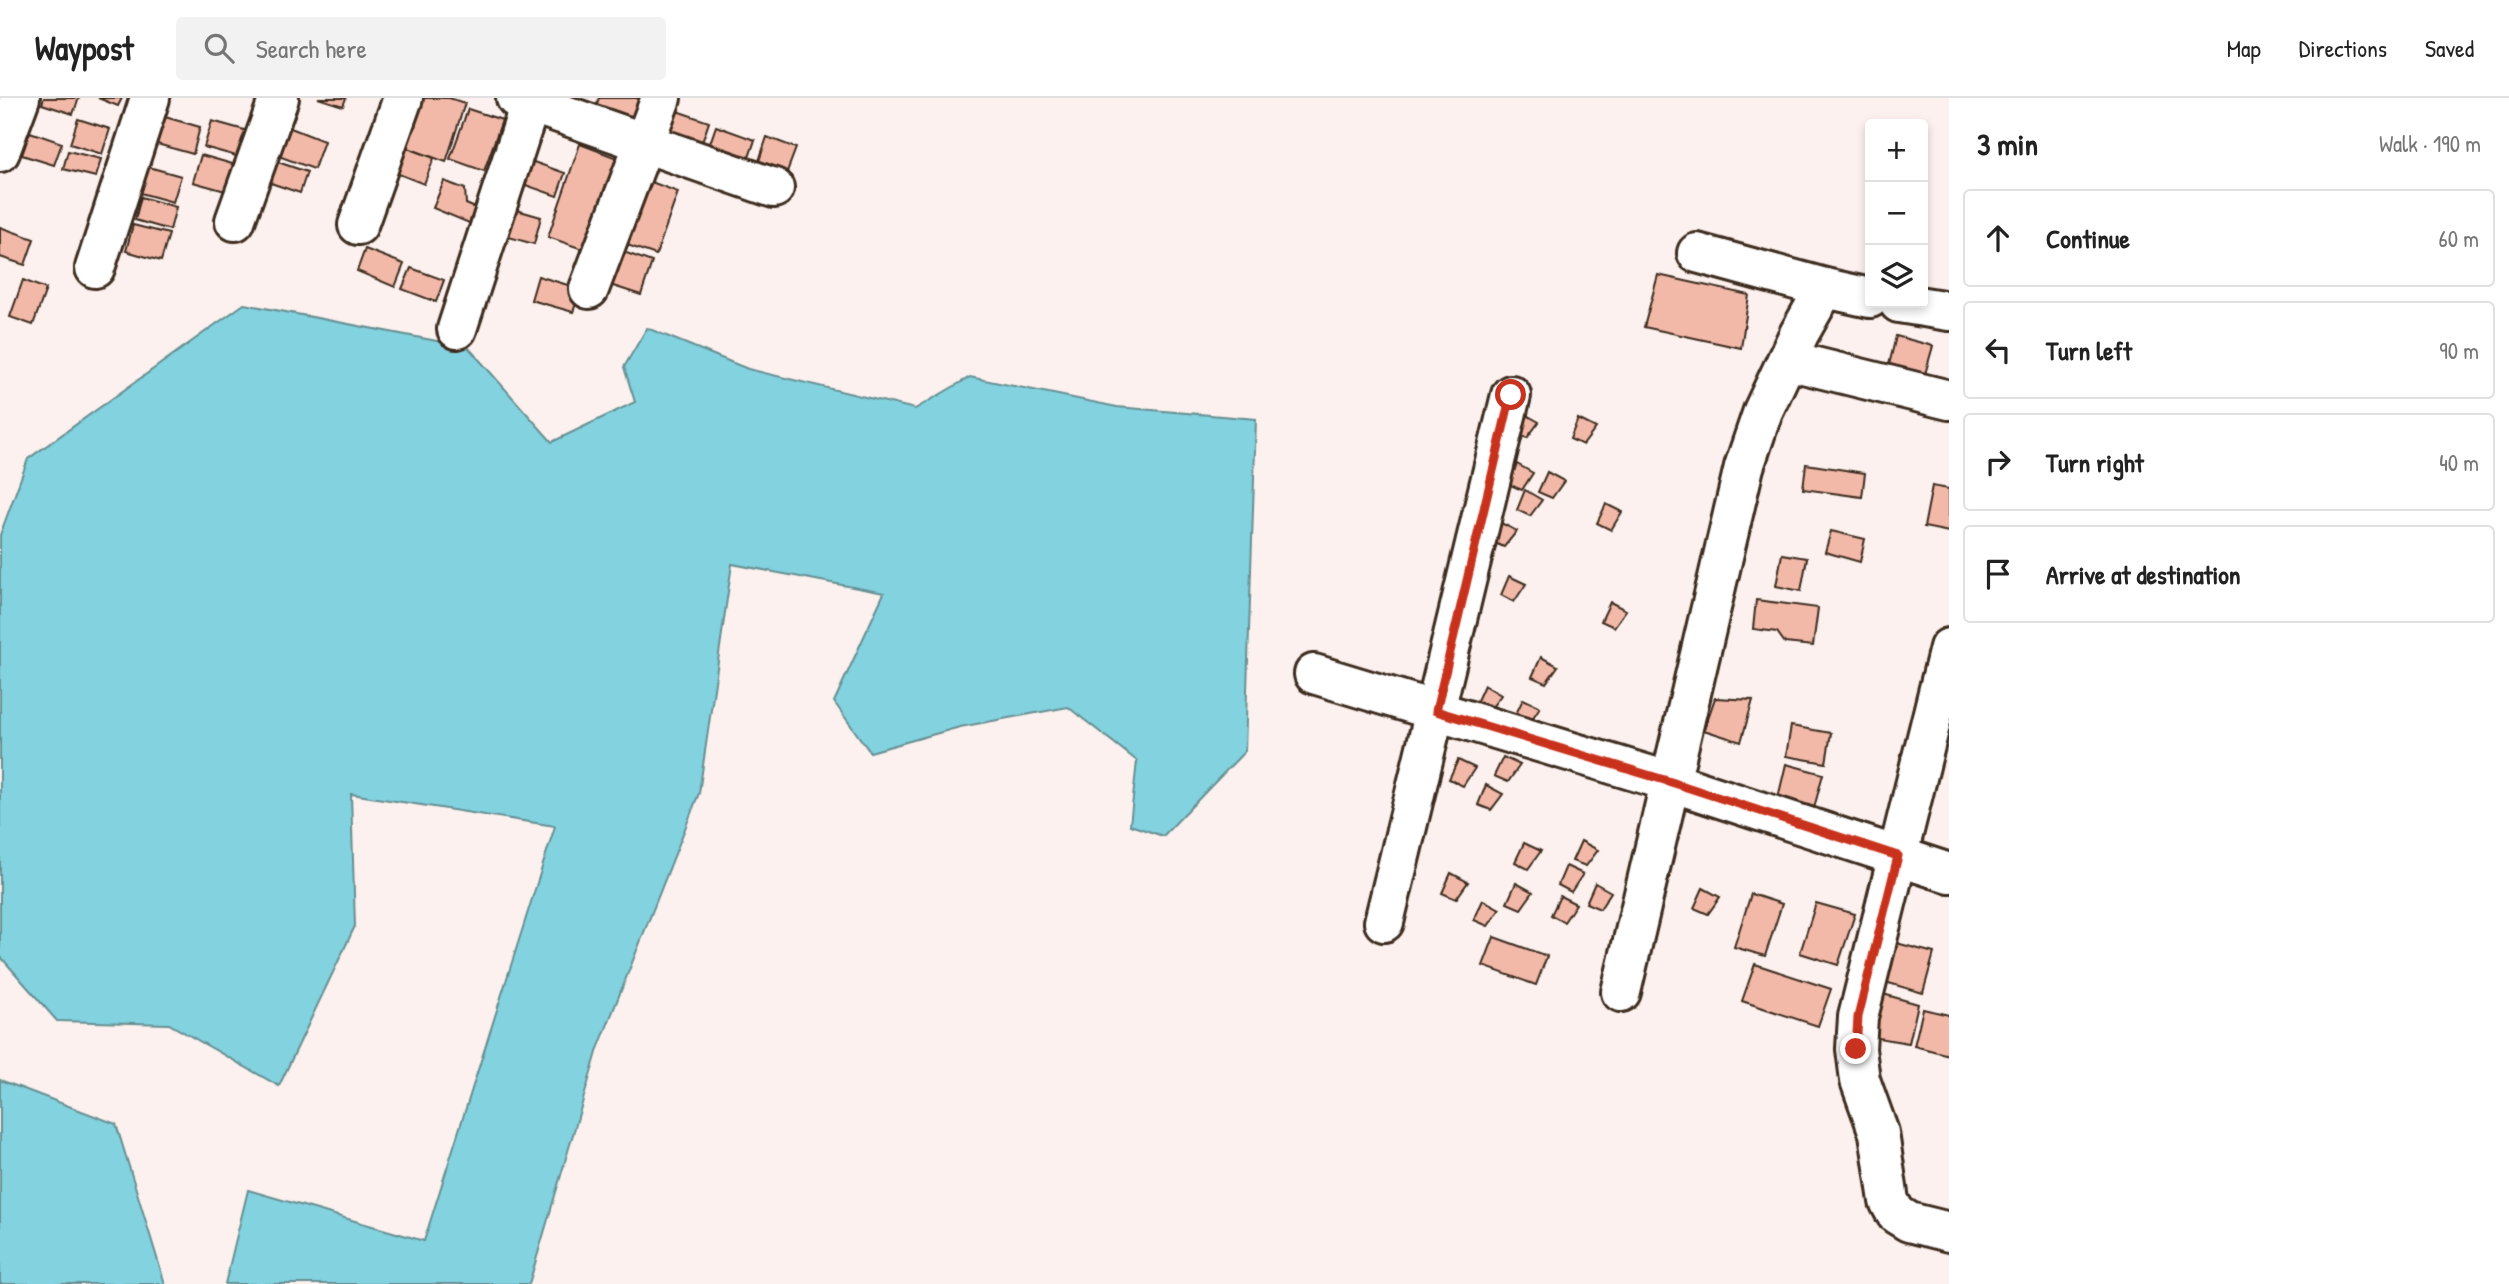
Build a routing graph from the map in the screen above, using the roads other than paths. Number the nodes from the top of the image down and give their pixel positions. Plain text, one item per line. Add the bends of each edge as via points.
1 (20, 98) edge
2 (150, 98) edge
3 (279, 98) edge
4 (403, 98) edge
5 (661, 98) edge
6 (526, 100) edge
7 (643, 144) junction
8 (0, 152) edge
9 (774, 188) dead end
10 (235, 221) dead end
11 (358, 225) dead end
12 (1696, 253) dead end
13 (94, 268) dead end
14 (1825, 288) junction
15 (589, 289) dead end
16 (1865, 297) edge
17 (1928, 308) edge
18 (1949, 311) edge
19 (457, 330) dead end
20 (1787, 360) junction
21 (1511, 395) dead end
22 (1949, 400) edge
23 (1949, 648) edge
24 (1314, 674) dead end
25 (1436, 711) junction
26 (1671, 782) junction
27 (1898, 856) junction
28 (1949, 873) edge
29 (1384, 922) dead end
30 (1621, 992) dead end
31 (1949, 1231) edge

1 - 8 street
2 - 13 street
3 - 10 street
4 - 11 street
5 - 7 street
6 - 7 street
6 - 19 street
7 - 9 street
7 - 15 street
12 - 14 street
14 - 16 street
14 - 20 street
17 - 18 street
20 - 22 street
20 - 26 street via 1744,467
21 - 25 street
23 - 27 street
24 - 25 street
25 - 26 street
25 - 29 street
26 - 27 street
26 - 30 street
27 - 28 street
27 - 31 street via 1858,1017 1860,1080 1879,1133 1885,1183 1896,1213 1909,1222

